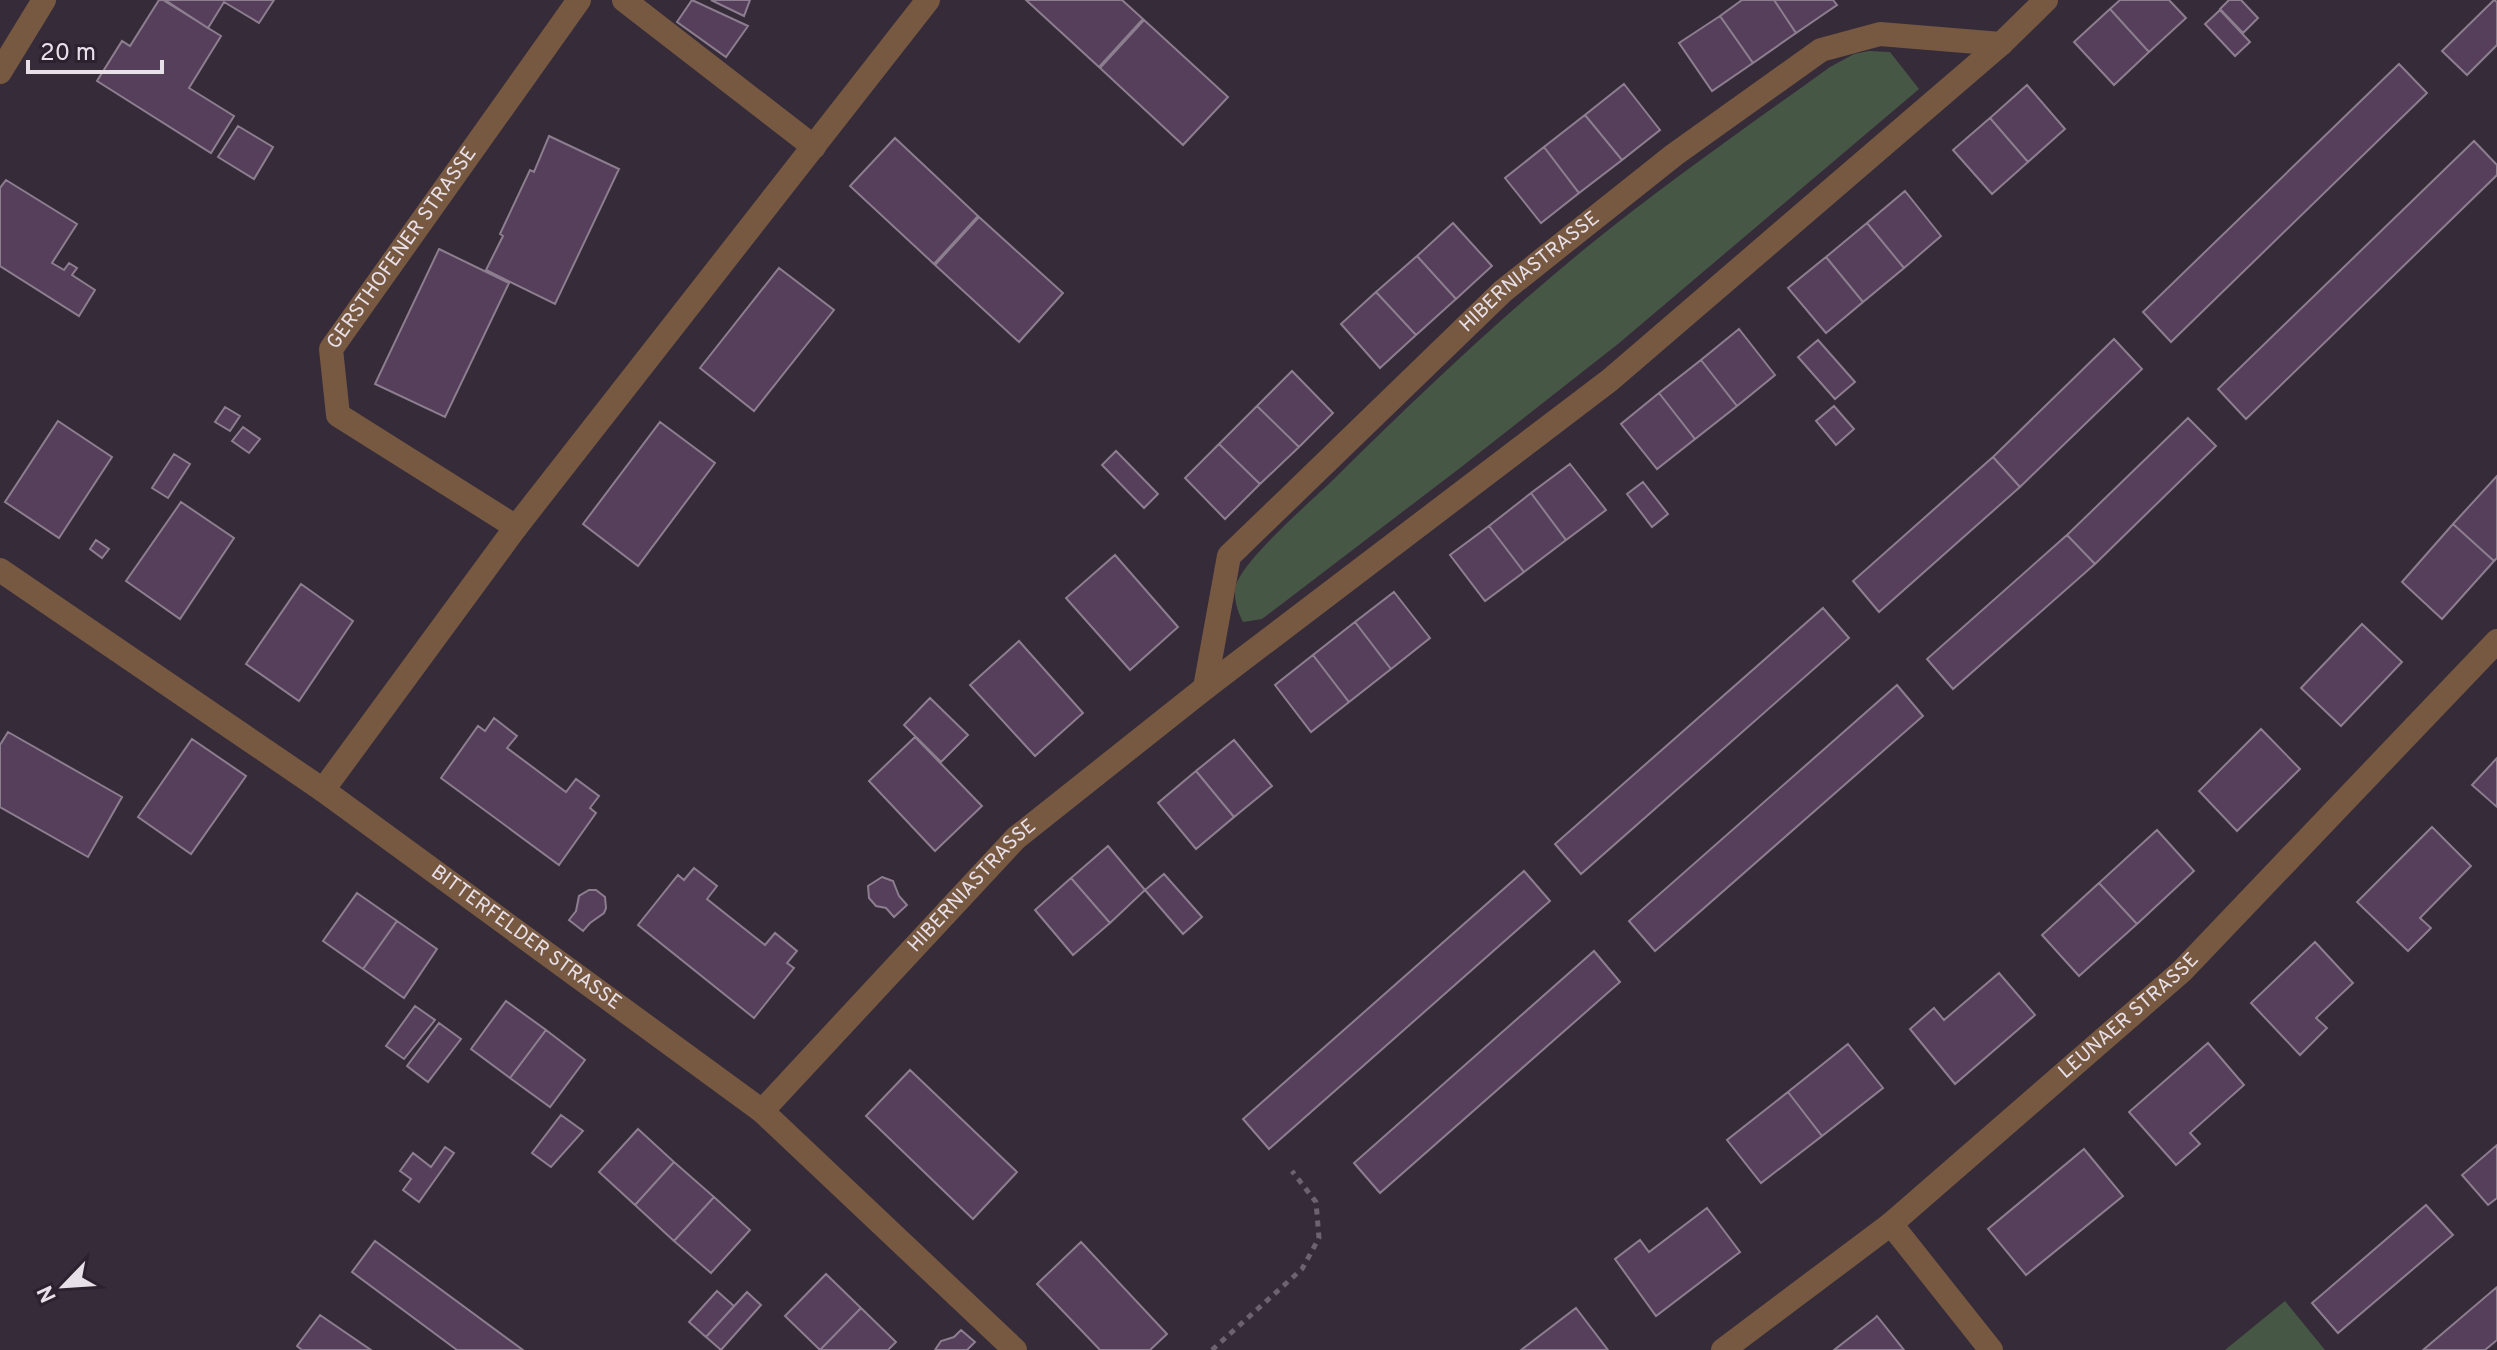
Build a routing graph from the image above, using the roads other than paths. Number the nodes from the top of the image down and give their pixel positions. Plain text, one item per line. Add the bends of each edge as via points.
1 (44, 0) edge
2 (579, 0) edge
3 (624, 0) edge
4 (928, 0) edge
5 (2046, 0) edge
6 (2001, 44) junction
7 (0, 72) edge
8 (814, 147) junction
9 (516, 527) junction
10 (0, 570) edge
11 (2497, 641) edge
12 (1205, 688) junction
13 (323, 790) junction
14 (762, 1111) junction
15 (1891, 1224) junction
16 (1015, 1350) edge
17 (1723, 1350) edge
18 (1991, 1350) edge

1 - 7 street
2 - 9 street, GERSTHOFENER STRASSE via 331,349 338,415
3 - 8 street
4 - 8 street
5 - 6 street, HIBERNIASTRASSE
6 - 12 street, HIBERNIASTRASSE via 1610,380
6 - 12 street, HIBERNIASTRASSE via 1880,34 1821,50 1674,155 1503,291 1229,556
8 - 9 street
9 - 13 street
10 - 13 street, BITTERFELDER STRASSE
11 - 15 street, LEUNAER STRASSE via 2182,971
12 - 14 street, HIBERNIASTRASSE via 1016,838
13 - 14 street, BITTERFELDER STRASSE
14 - 16 street, BITTERFELDER STRASSE
15 - 17 street, LEUNAER STRASSE
15 - 18 street

